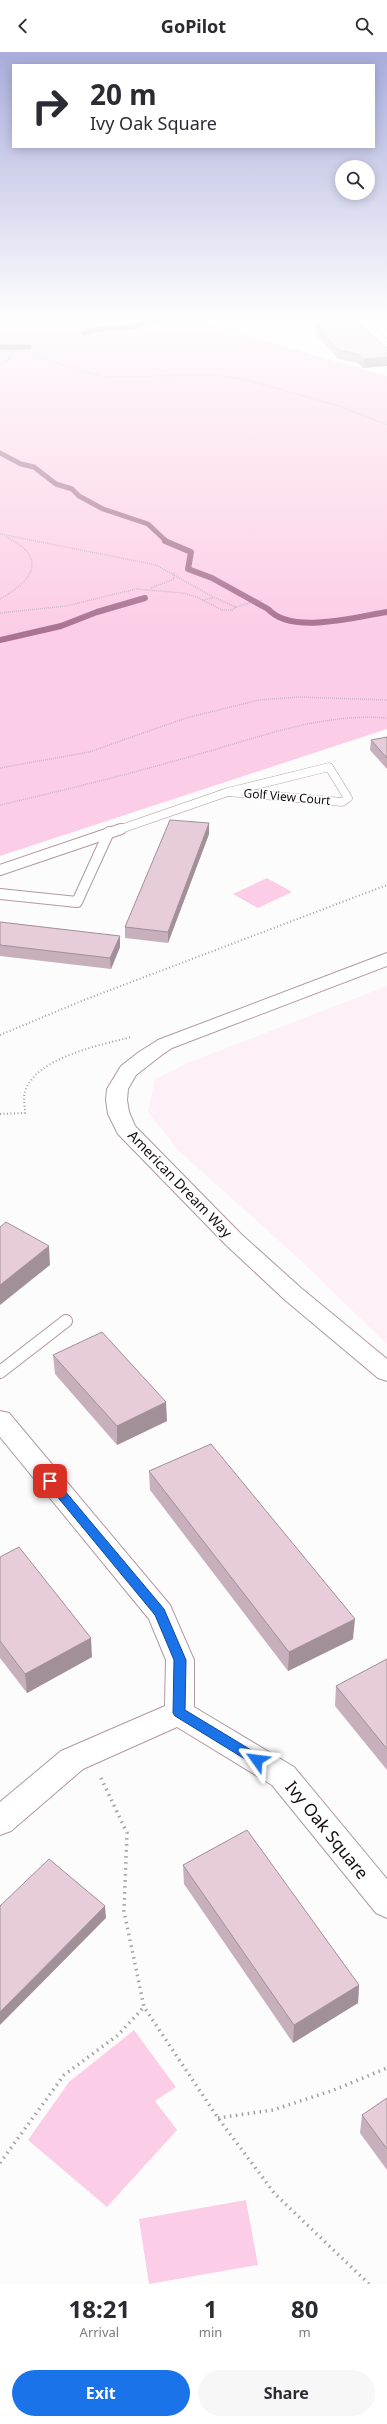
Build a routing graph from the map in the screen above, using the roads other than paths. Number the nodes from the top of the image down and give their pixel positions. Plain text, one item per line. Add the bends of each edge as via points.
1 (228, 792) junction
2 (109, 832) junction
3 (0, 870) edge
4 (0, 894) edge
5 (387, 959) edge
6 (66, 1321) dead end
7 (0, 1372) edge
8 (387, 1372) edge
9 (0, 1420) edge
10 (179, 1713) junction
11 (0, 1821) edge
12 (387, 1903) edge

1 - 1 lane, Golf View Court via 342,802 348,798 329,767
1 - 2 lane, Golf View Court
2 - 3 lane, Golf View Court
2 - 4 lane via 77,902
5 - 8 street, American Dream Way via 165,1044 135,1064 122,1079 116,1094 118,1112 126,1129 233,1239 293,1294
6 - 7 lane
9 - 10 street via 160,1613 180,1660
10 - 11 street via 72,1760
10 - 12 street, Ivy Oak Square via 283,1776

